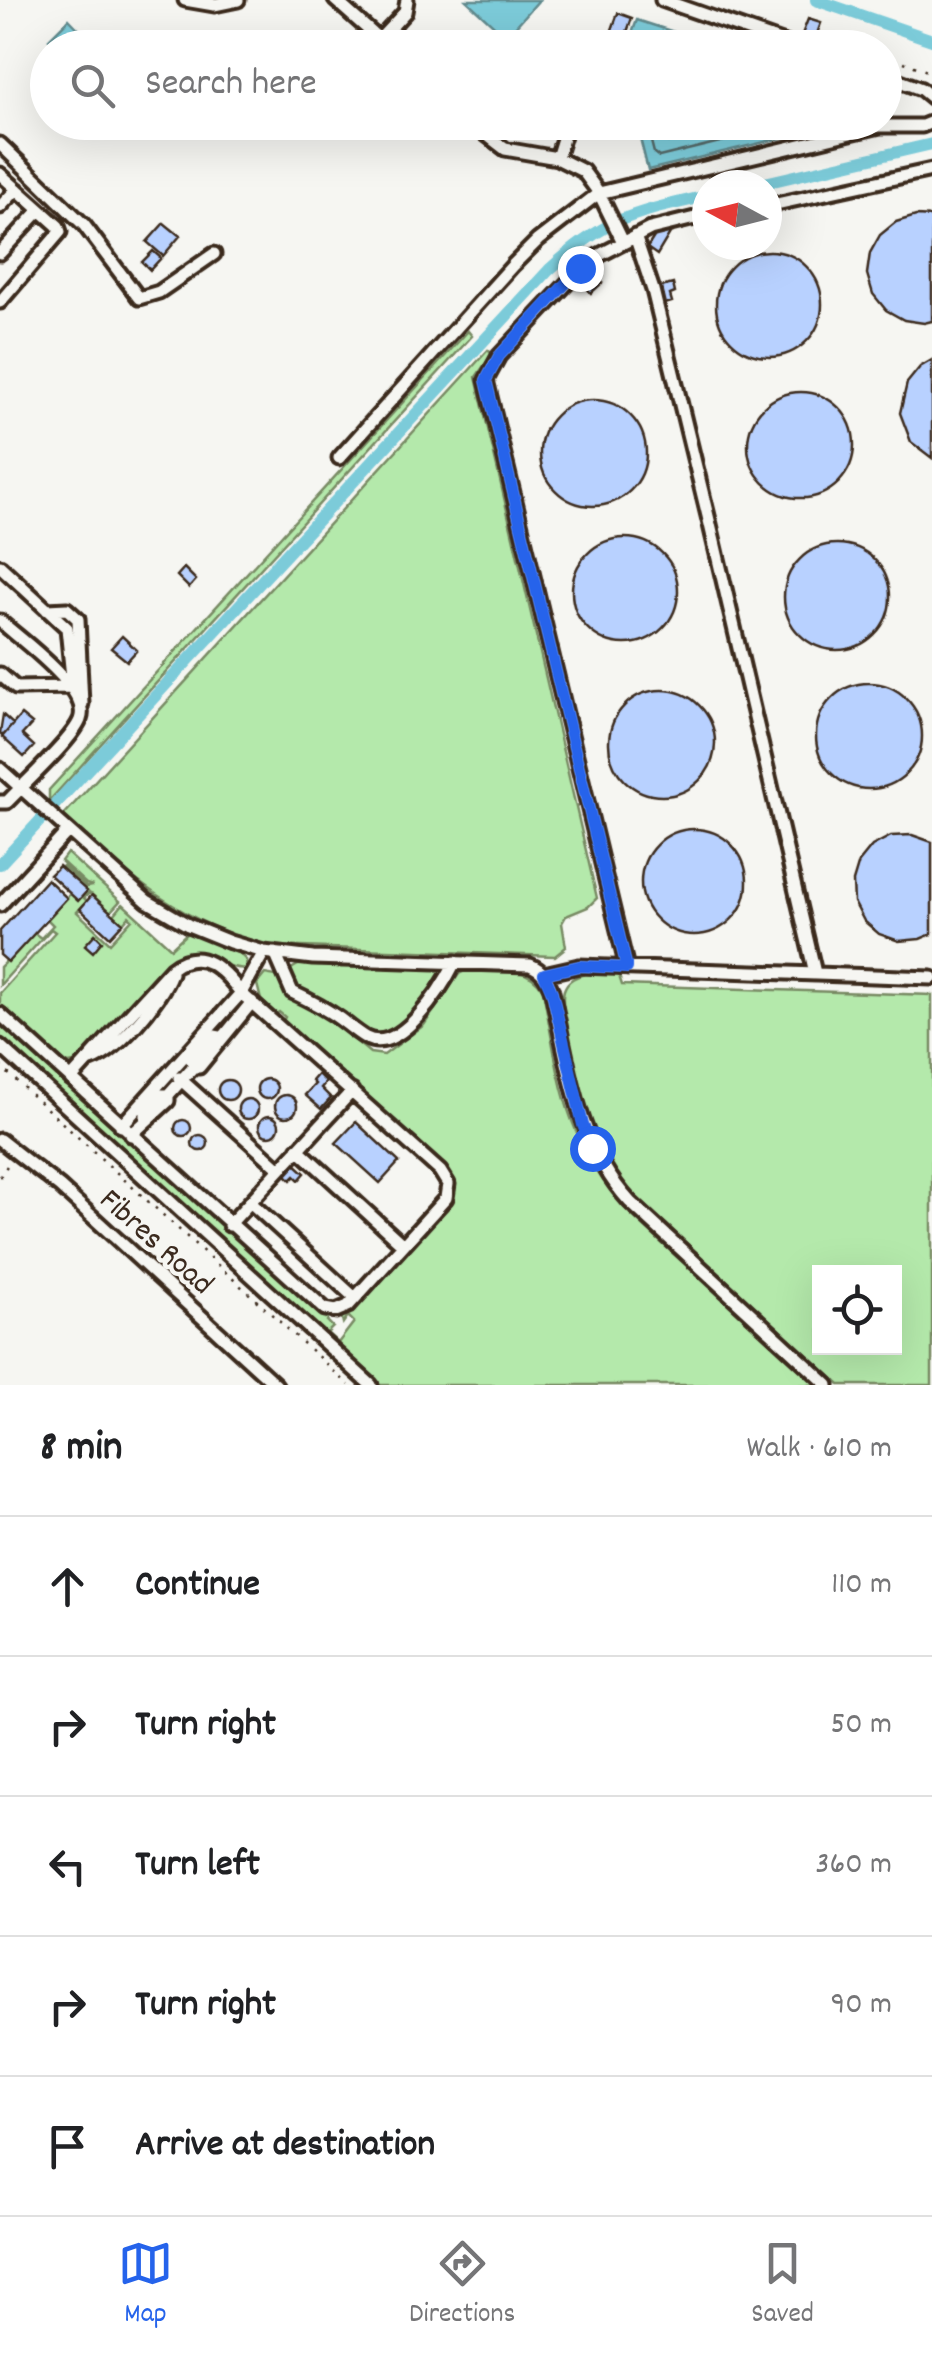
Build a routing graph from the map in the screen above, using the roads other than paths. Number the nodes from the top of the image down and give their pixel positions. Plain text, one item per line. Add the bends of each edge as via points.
1 (186, 0) edge
2 (238, 0) edge
3 (335, 0) edge
4 (407, 0) edge
5 (662, 0) edge
6 (370, 30) edge
7 (394, 30) edge
8 (748, 30) edge
9 (902, 82) edge
10 (932, 98) edge
11 (932, 122) edge
12 (902, 126) edge
13 (495, 140) edge
14 (562, 140) edge
15 (821, 140) edge
16 (0, 144) edge
17 (557, 158) junction
18 (932, 170) edge
19 (0, 174) edge
20 (16, 189) junction
21 (599, 193) junction
22 (782, 203) edge
23 (0, 207) edge
24 (40, 210) junction
25 (692, 218) edge
26 (626, 237) junction
27 (0, 253) edge
28 (214, 254) dead end
29 (0, 302) edge
30 (339, 458) dead end
31 (0, 566) edge
32 (47, 610) junction
33 (0, 621) edge
34 (0, 674) edge
35 (73, 687) junction
36 (81, 708) junction
37 (0, 769) edge
38 (21, 788) junction
39 (0, 802) edge
40 (68, 831) junction
41 (0, 905) edge
42 (269, 953) junction
43 (455, 962) junction
44 (627, 968) junction
45 (815, 973) junction
46 (544, 974) junction
47 (932, 978) edge
48 (241, 992) junction
49 (252, 1002) junction
50 (0, 1014) edge
51 (0, 1046) edge
52 (171, 1070) junction
53 (71, 1079) junction
54 (182, 1080) junction
55 (352, 1090) junction
56 (121, 1126) junction
57 (131, 1135) junction
58 (0, 1140) edge
59 (298, 1149) junction
60 (280, 1169) junction
61 (250, 1202) junction
62 (228, 1225) junction
63 (404, 1245) junction
64 (355, 1298) junction
65 (276, 1385) edge
66 (370, 1385) edge
67 (828, 1385) edge

1 - 2 street
3 - 6 street
4 - 7 street
5 - 8 street
9 - 10 street
11 - 12 street
13 - 17 street
14 - 17 street
15 - 21 street
16 - 28 street via 84,225 139,298 160,292
17 - 21 street via 583,172
18 - 22 street
19 - 20 street
20 - 23 street
20 - 24 street
21 - 26 street
21 - 30 street via 513,265
24 - 27 street
24 - 29 street via 58,226 58,236
25 - 26 street
26 - 44 street via 570,278 499,356 486,380
26 - 45 street via 653,290
31 - 32 street
32 - 35 street via 69,632
32 - 36 street via 67,610 78,619
33 - 35 street
34 - 35 street via 16,688
35 - 36 street
36 - 38 street via 78,725
37 - 38 street
38 - 39 street
38 - 40 street
40 - 41 street
40 - 42 street via 169,916
42 - 43 street
42 - 43 street via 292,992 375,1041 404,1030
42 - 48 street
43 - 46 street via 530,964
44 - 45 street
44 - 46 street via 579,966
45 - 47 street
46 - 67 street via 583,1125 610,1178
48 - 49 street
48 - 52 street
48 - 53 street via 201,958 184,960
49 - 54 street
49 - 55 street
50 - 53 street
51 - 66 street
52 - 54 street
52 - 56 street
53 - 56 street
54 - 57 street
54 - 60 street
55 - 59 street
55 - 63 street via 448,1184 442,1204
56 - 57 street
57 - 62 street
58 - 65 street, Fibres Road
59 - 60 street
59 - 63 street
60 - 61 street
61 - 62 street
61 - 64 street
62 - 64 street via 319,1306 336,1311
63 - 64 street

